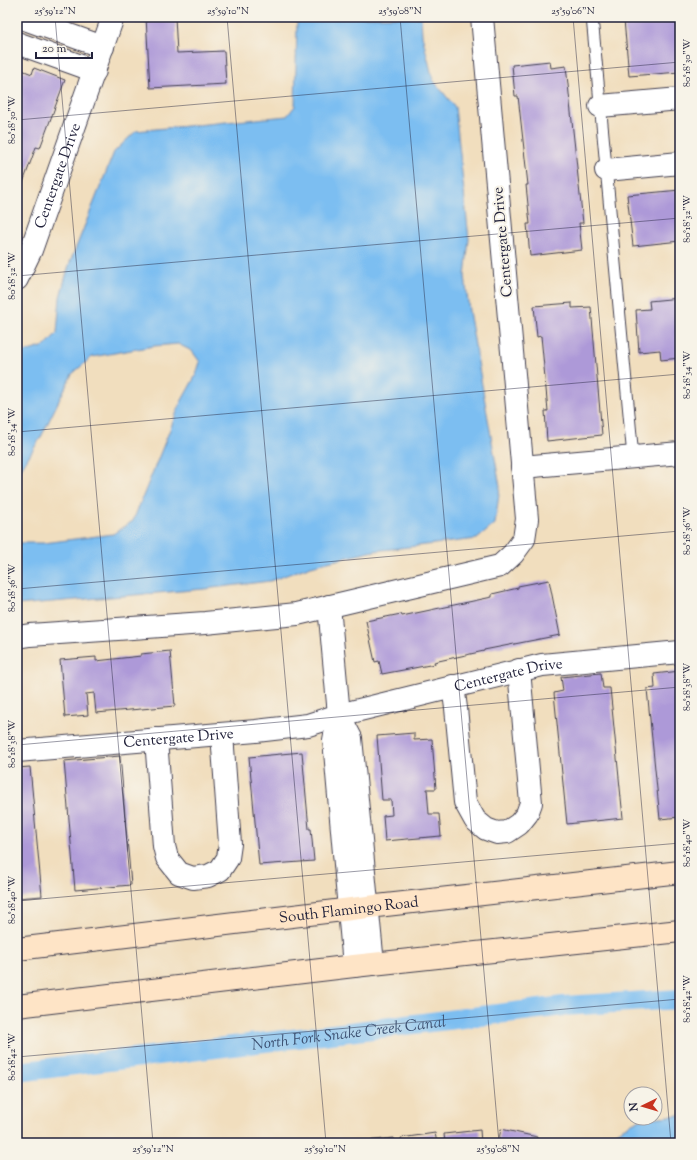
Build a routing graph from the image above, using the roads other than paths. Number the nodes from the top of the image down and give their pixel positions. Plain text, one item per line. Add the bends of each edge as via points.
1 (19, 17) edge
2 (113, 17) edge
3 (482, 17) edge
4 (592, 17) edge
5 (17, 43) edge
6 (103, 47) junction
7 (95, 71) junction
8 (680, 99) edge
9 (600, 106) junction
10 (680, 164) edge
11 (606, 170) junction
12 (17, 278) edge
13 (680, 453) edge
14 (633, 457) junction
15 (522, 467) junction
16 (329, 606) junction
17 (17, 637) edge
18 (680, 652) edge
19 (519, 670) junction
20 (453, 686) junction
21 (339, 715) junction
22 (222, 734) junction
23 (156, 739) junction
24 (17, 751) edge
25 (680, 872) edge
26 (358, 908) junction
27 (680, 931) edge
28 (17, 949) edge
29 (363, 965) junction
30 (17, 1006) edge

1 - 6 street
2 - 6 street, Centergate Drive
3 - 15 street, Centergate Drive
4 - 9 lane
5 - 7 street
6 - 7 street, Centergate Drive
7 - 12 street, Centergate Drive via 31,250
8 - 9 street
9 - 11 lane
10 - 11 street
11 - 14 lane
13 - 14 street
14 - 15 street
15 - 16 street, Centergate Drive via 527,519 524,539 514,554 500,566
16 - 17 street, Centergate Drive via 297,614
16 - 21 street
18 - 19 street, Centergate Drive via 542,665
19 - 20 street, Centergate Drive
19 - 20 street via 530,802 527,814 519,824 507,832 497,833 486,829 475,820 466,802
20 - 21 street, Centergate Drive
21 - 22 street, Centergate Drive via 308,725
21 - 26 street via 334,740 347,792
22 - 23 street, Centergate Drive
22 - 23 street via 230,844 228,858 220,870 208,876 193,878 179,873 167,858
23 - 24 street, Centergate Drive
25 - 26 main road, South Flamingo Road
26 - 28 main road, South Flamingo Road
26 - 29 street
27 - 29 main road
29 - 30 main road

